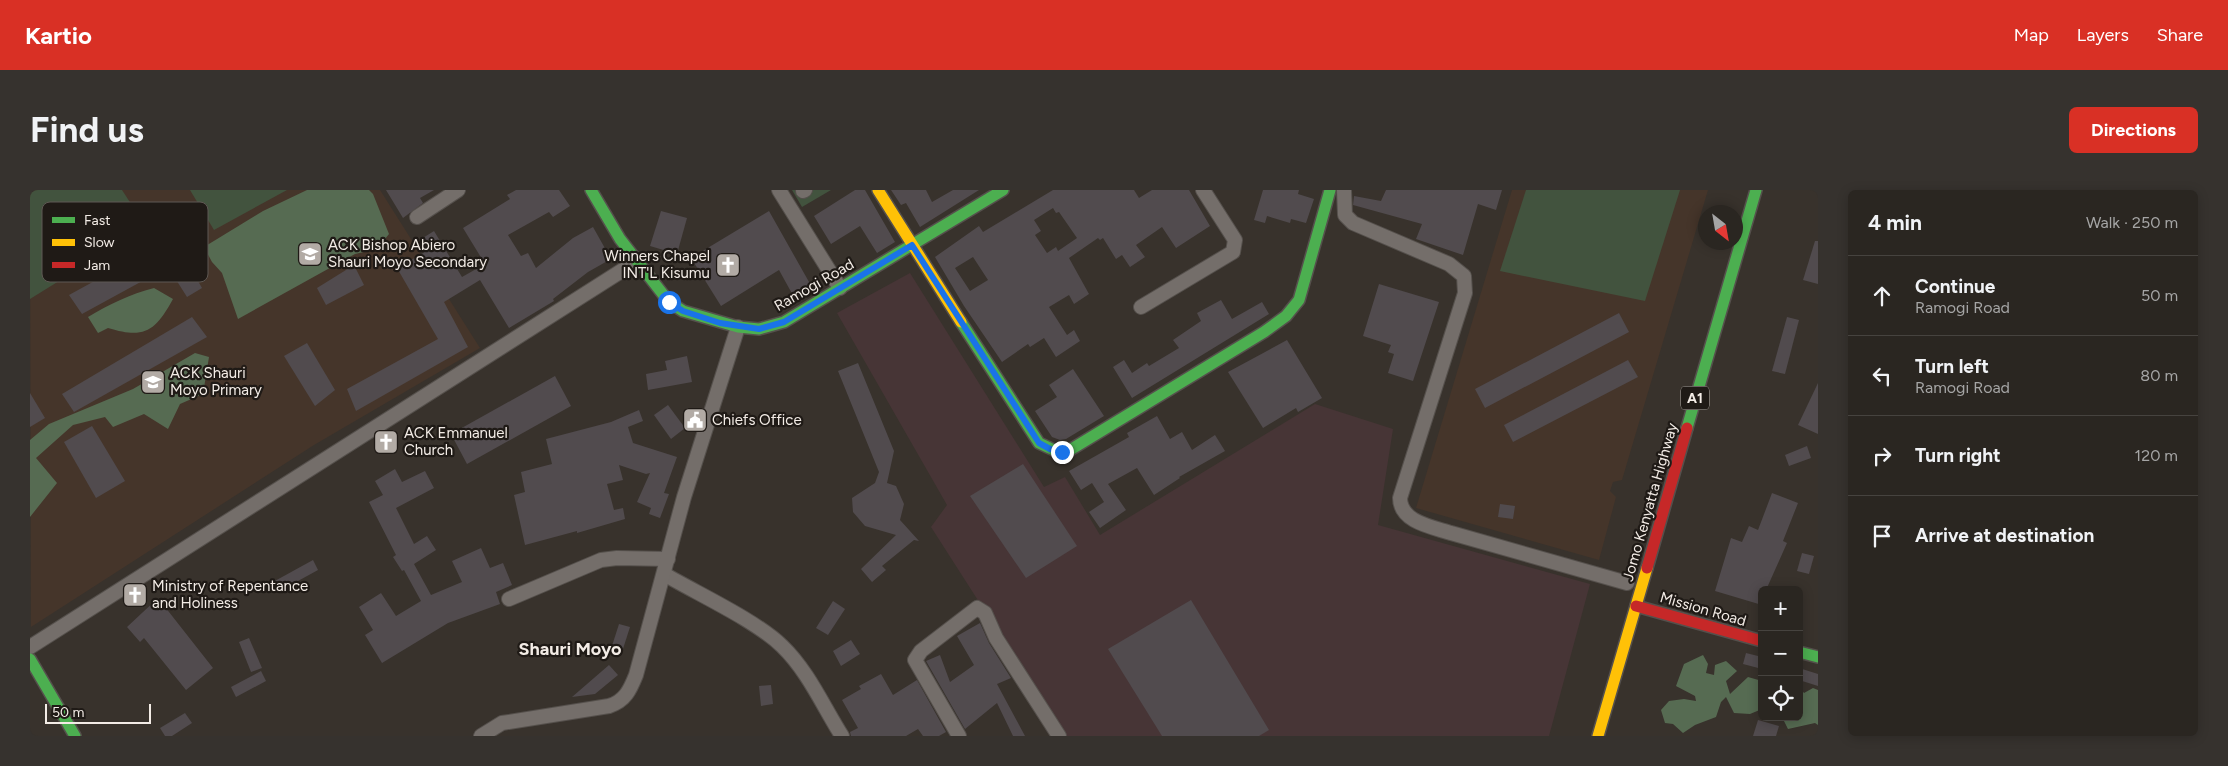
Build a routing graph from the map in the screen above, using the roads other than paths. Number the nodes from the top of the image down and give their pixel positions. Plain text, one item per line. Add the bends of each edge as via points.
1 (458, 190) edge
2 (591, 190) edge
3 (778, 190) edge
4 (878, 190) edge
5 (1204, 190) edge
6 (1330, 190) edge
7 (1344, 190) edge
8 (1756, 190) edge
9 (995, 192) edge
10 (417, 217) dead end
11 (912, 245) junction
12 (637, 261) junction
13 (840, 288) junction
14 (1142, 307) dead end
15 (738, 327) junction
16 (668, 559) junction
17 (664, 574) junction
18 (1628, 591) junction
19 (509, 599) dead end
20 (1758, 640) edge
21 (30, 647) edge
22 (1803, 653) edge
23 (1818, 657) edge
24 (32, 667) edge
25 (489, 734) edge
26 (75, 736) edge
27 (842, 736) edge
28 (959, 736) edge
29 (1059, 736) edge
30 (1598, 736) edge

1 - 10 street
2 - 12 main road, Ramogi Road
3 - 13 street
4 - 11 main road
5 - 14 street via 1235,240 1233,252
6 - 11 main road via 1300,296 1293,309 1172,389 1062,452 1039,443
7 - 18 street via 1345,216 1353,223 1449,264 1464,276 1465,293 1400,498 1405,514 1422,524
8 - 18 main road, Jomo Kenyatta Highway / A1
9 - 11 main road, Ramogi Road
11 - 13 main road, Ramogi Road
12 - 15 main road, Ramogi Road via 669,302 683,311
12 - 21 street
13 - 15 main road, Ramogi Road via 784,322 759,329
15 - 16 street via 684,497
16 - 17 street
16 - 19 street via 601,560
17 - 25 street via 636,675 619,703 502,723
17 - 27 street via 782,645 803,670
18 - 20 main road, Mission Road
18 - 30 main road, Jomo Kenyatta Highway / A1
22 - 23 main road
24 - 26 main road
28 - 29 street via 915,660 919,652 977,608 985,613 996,638

